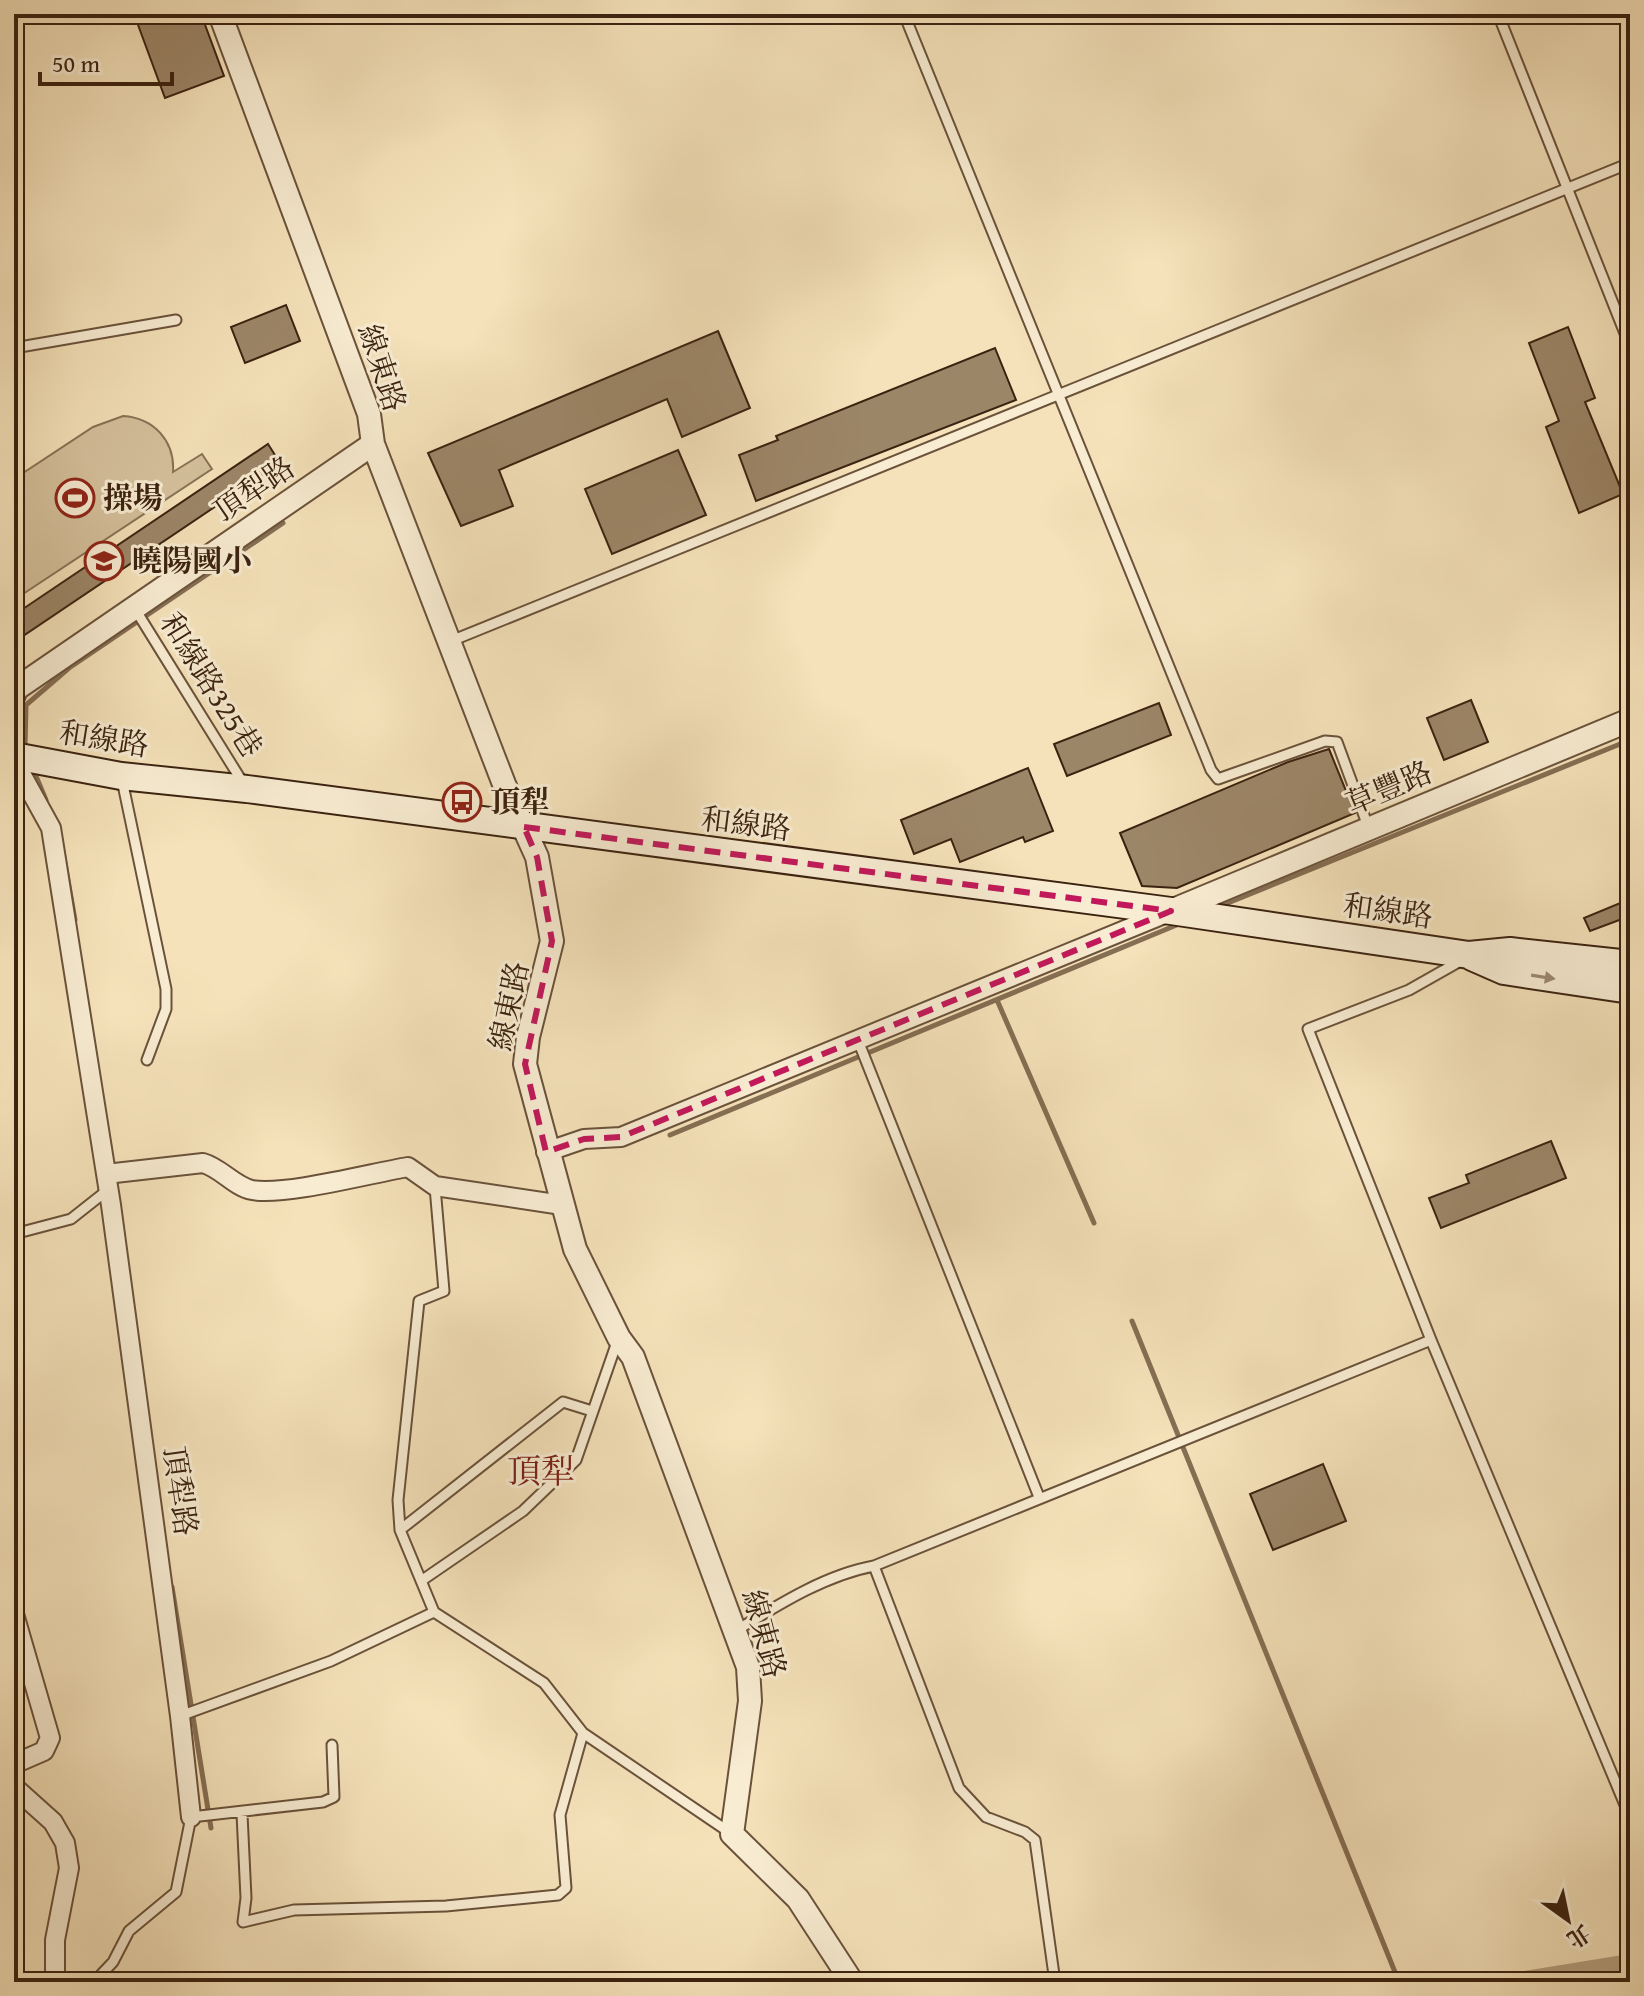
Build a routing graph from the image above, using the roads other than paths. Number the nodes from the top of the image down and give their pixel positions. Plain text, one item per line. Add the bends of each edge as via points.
1 (220, 14) edge
2 (904, 14) edge
3 (1498, 14) edge
4 (1630, 163) edge
5 (1566, 187) junction
6 (176, 320) dead end
7 (1630, 346) edge
8 (14, 348) edge
9 (1059, 396) junction
10 (373, 444) junction
11 (133, 606) junction
12 (448, 642) junction
13 (14, 695) edge
14 (1630, 720) edge
15 (14, 758) edge
16 (121, 776) junction
17 (247, 789) junction
18 (524, 827) junction
19 (1369, 829) junction
20 (1171, 911) junction
21 (1469, 955) junction
22 (1630, 964) edge
23 (1630, 990) edge
24 (857, 1038) junction
25 (147, 1060) dead end
26 (546, 1152) junction
27 (108, 1181) junction
28 (435, 1186) junction
29 (562, 1205) junction
30 (14, 1234) edge
31 (619, 1338) junction
32 (1431, 1340) junction
33 (592, 1411) junction
34 (1039, 1497) junction
35 (400, 1530) junction
36 (874, 1566) junction
37 (421, 1581) junction
38 (434, 1612) junction
39 (14, 1614) edge
40 (737, 1630) junction
41 (180, 1716) junction
42 (583, 1733) junction
43 (332, 1745) dead end
44 (14, 1764) edge
45 (14, 1787) edge
46 (242, 1814) junction
47 (191, 1817) junction
48 (1630, 1817) edge
49 (732, 1834) junction
50 (55, 1982) edge
51 (94, 1982) edge
52 (852, 1982) edge
53 (1055, 1982) edge

1 - 10 street, 線東路 via 369,414
2 - 9 lane
3 - 5 lane
4 - 5 lane
5 - 7 lane
5 - 9 lane
6 - 8 lane
9 - 12 lane
9 - 19 lane via 1211,770 1218,779 1325,741 1337,742
10 - 11 street, 頂犁路
10 - 12 street, 線東路
11 - 13 street, 頂犁路
11 - 17 lane, 和線路325巷
12 - 18 street, 線東路
14 - 19 street, 草豐路
15 - 16 main road, 和線路
15 - 27 street, 頂犁路 via 51,828
16 - 17 main road, 和線路
16 - 25 lane via 166,989 166,1009
17 - 18 main road, 和線路
18 - 20 main road, 和線路
18 - 26 street, 線東路 via 537,857 552,941 525,1064
19 - 20 street, 草豐路
20 - 21 main road, 和線路
20 - 24 street
21 - 22 main road, 和線路 via 1510,951
21 -> 23 main road, 和線路 via 1504,971
21 - 32 lane via 1409,990 1308,1029
24 - 26 street via 621,1137 584,1139
24 - 34 lane
26 - 29 street, 線東路
27 - 28 street via 203,1163 252,1190 308,1186 408,1167
27 - 30 lane via 71,1219
27 - 41 street, 頂犁路
28 - 29 street
28 - 35 lane via 444,1291 419,1301 398,1500
29 - 31 street, 線東路 via 575,1249
31 - 33 lane
31 - 40 street, 線東路 via 633,1357
32 - 34 lane
32 - 48 lane
33 - 35 lane via 563,1402
33 - 37 lane via 576,1460 523,1511
34 - 36 lane
35 - 37 lane
36 - 40 lane via 854,1570
36 - 53 lane via 959,1788 986,1817 1035,1840
37 - 38 lane
38 - 41 lane via 331,1661
38 - 42 lane via 544,1683
39 - 44 street via 50,1738 44,1751
40 - 49 street, 線東路 via 748,1667 750,1701
41 - 47 street, 頂犁路
42 - 46 lane via 560,1815 566,1888 558,1895 446,1906 294,1910 243,1922
42 - 49 lane
43 - 46 lane via 334,1797
45 - 50 street via 53,1822 65,1843 69,1868 55,1940
46 - 47 lane
47 - 51 lane via 176,1892 129,1931 113,1962
49 - 52 street via 798,1899

